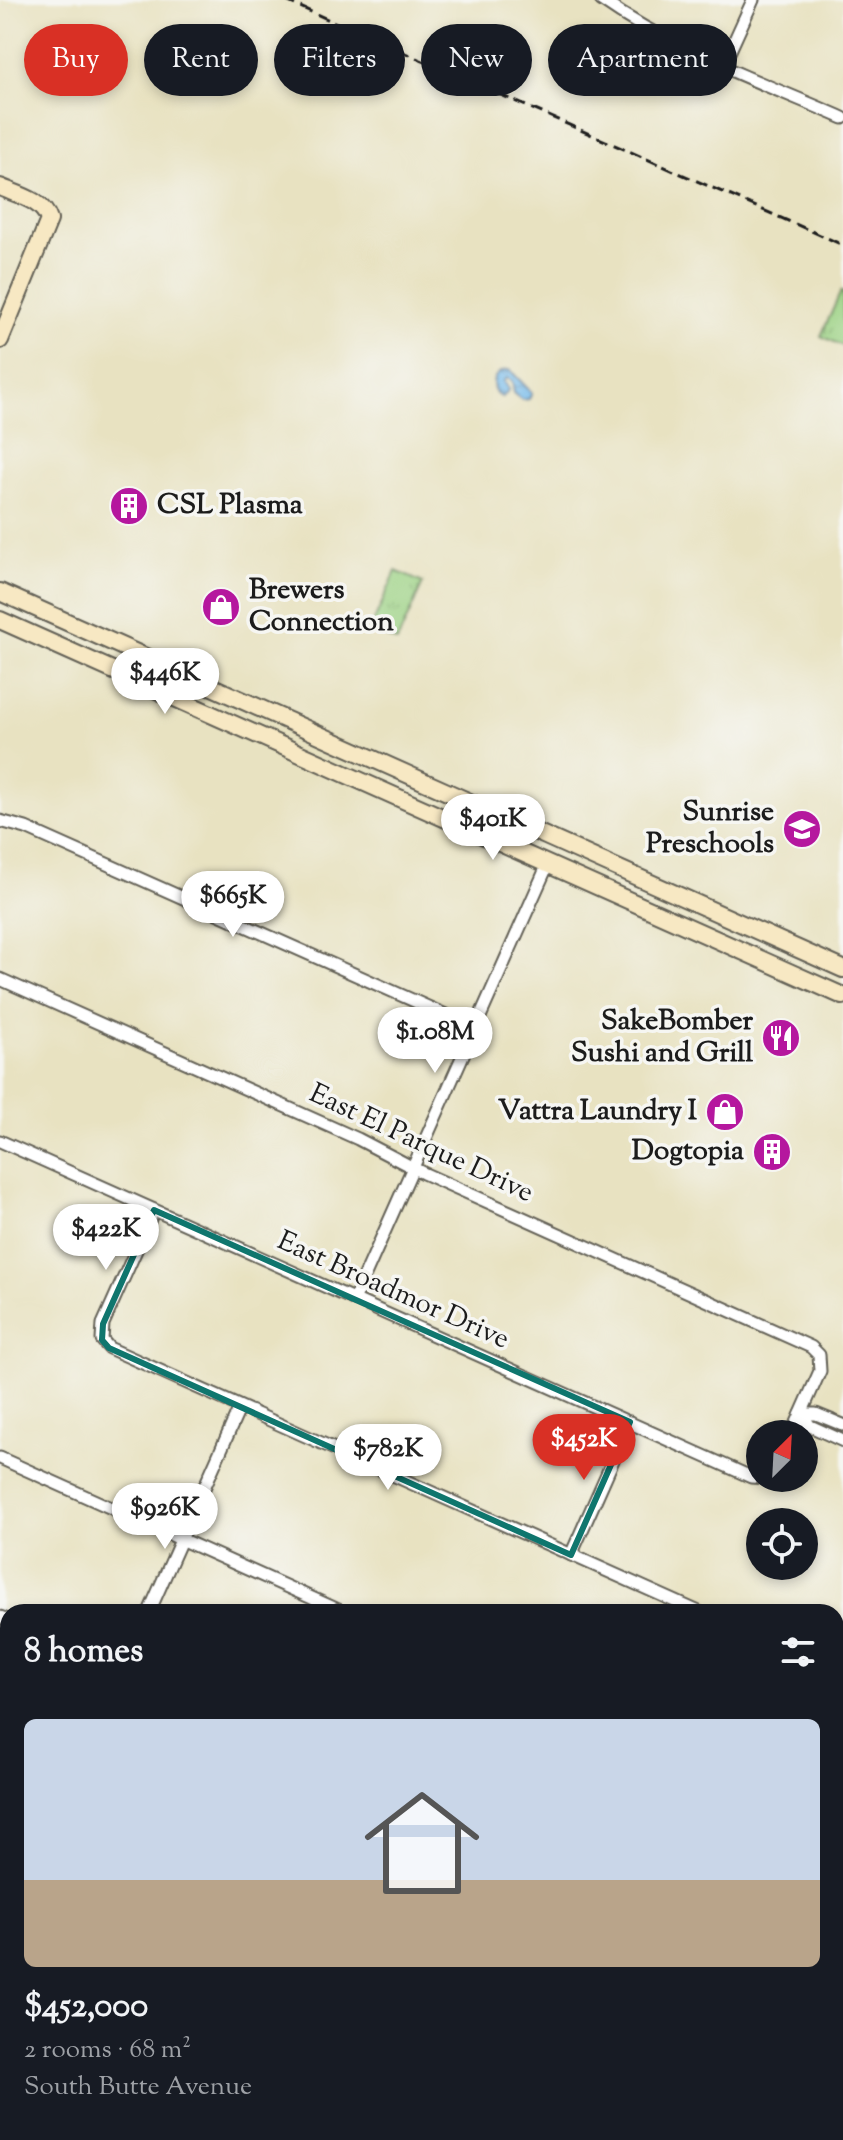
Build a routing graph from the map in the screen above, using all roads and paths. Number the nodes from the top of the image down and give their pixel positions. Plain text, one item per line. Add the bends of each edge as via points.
1 (601, 0) edge
2 (753, 0) edge
3 (637, 24) edge
4 (737, 35) edge
5 (737, 72) edge
6 (843, 118) edge
7 (0, 187) edge
8 (0, 340) edge
9 (0, 592) edge
10 (0, 620) edge
11 (235, 697) junction
12 (222, 719) junction
13 (0, 821) edge
14 (558, 841) junction
15 (548, 864) junction
16 (843, 969) edge
17 (0, 979) edge
18 (843, 996) edge
19 (475, 1028) junction
20 (0, 1141) edge
21 (413, 1168) junction
22 (154, 1210) junction
23 (354, 1300) junction
24 (240, 1407) junction
25 (801, 1414) junction
26 (798, 1420) edge
27 (630, 1422) junction
28 (843, 1425) edge
29 (843, 1441) edge
30 (0, 1458) edge
31 (746, 1475) edge
32 (182, 1540) junction
33 (571, 1555) junction
34 (153, 1604) edge
35 (325, 1604) edge
36 (680, 1604) edge

1 - 3 street
2 - 4 street
5 - 6 street
7 - 8 main road via 46,210 49,220
9 - 11 main road
10 - 12 main road
11 - 12 main road
11 - 14 main road
12 - 15 main road
13 - 19 street
14 - 15 main road
14 - 16 main road
15 - 18 main road
15 - 19 street
17 - 21 street, East El Parque Drive
19 - 21 street
20 - 22 street, East Broadmor Drive
21 - 23 street
21 - 25 street, East El Parque Drive via 806,1344 819,1355 820,1371
22 - 23 street, East Broadmor Drive
22 - 24 street via 103,1324 102,1340 115,1351
23 - 27 street, East Broadmor Drive
24 - 32 street
24 - 33 street
25 - 26 street
25 - 28 street
25 - 29 street via 810,1426
27 - 31 street, East Broadmor Drive
27 - 33 street
30 - 32 street
32 - 34 street
32 - 35 street
33 - 36 street

